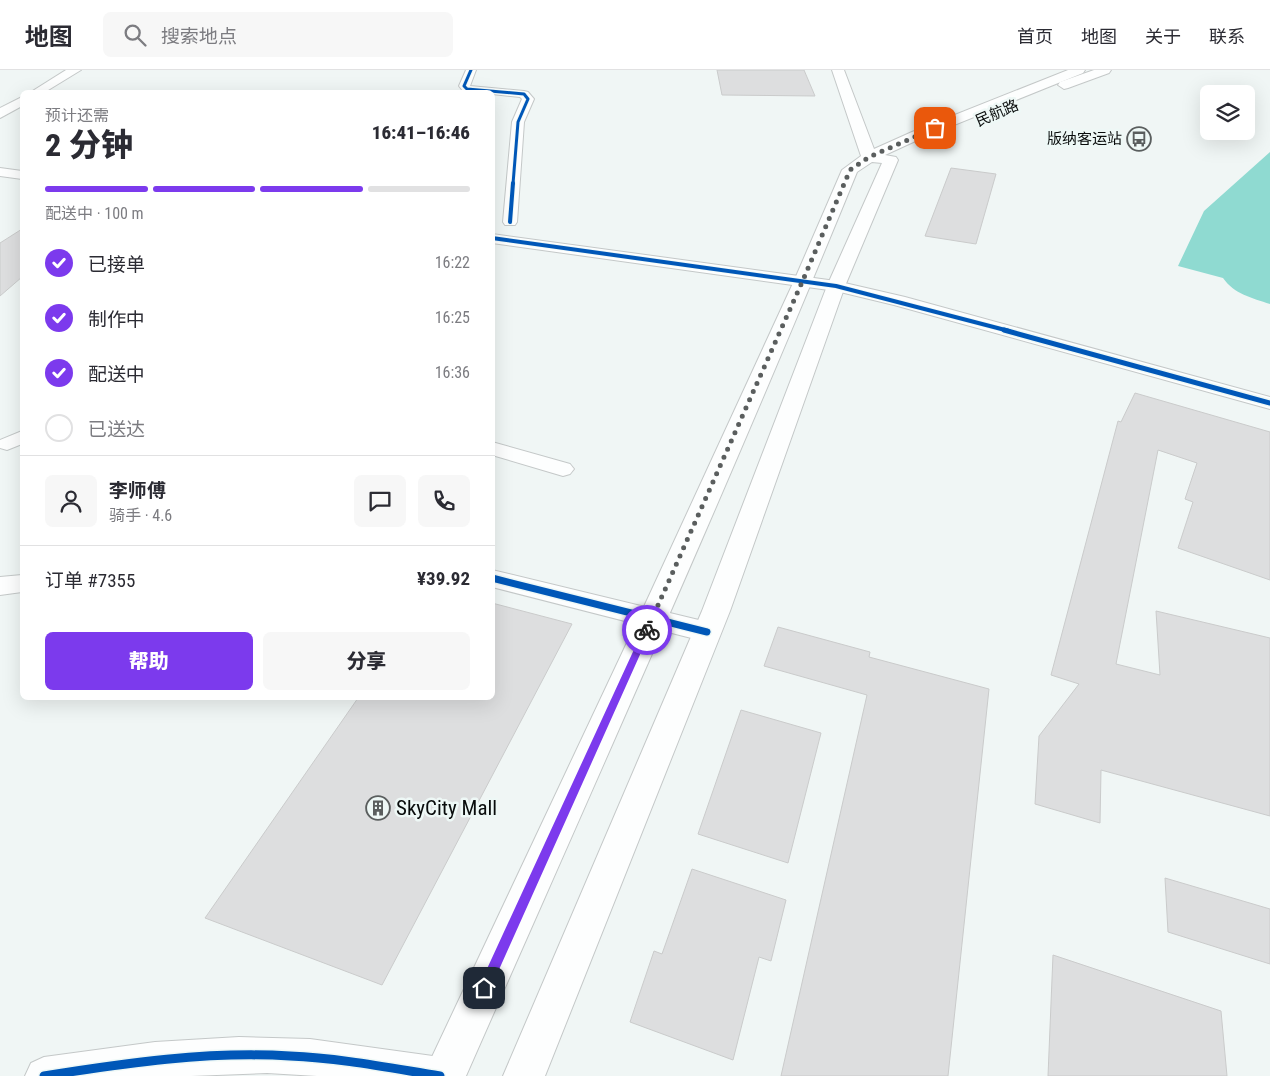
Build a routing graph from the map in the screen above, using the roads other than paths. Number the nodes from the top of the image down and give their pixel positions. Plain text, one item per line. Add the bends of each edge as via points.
1 (75, 70) edge
2 (471, 70) edge
3 (838, 70) edge
4 (1079, 70) edge
5 (1105, 70) edge
6 (40, 90) edge
7 (480, 90) edge
8 (495, 91) edge
9 (20, 102) edge
10 (0, 114) edge
11 (880, 158) junction
12 (0, 172) edge
13 (20, 175) edge
14 (510, 222) dead end
15 (495, 238) edge
16 (803, 280) junction
17 (836, 286) junction
18 (1270, 403) edge
19 (495, 449) edge
20 (563, 468) dead end
21 (495, 579) edge
22 (20, 584) edge
23 (0, 586) edge
24 (653, 618) junction
25 (707, 632) junction
26 (44, 1076) edge
27 (440, 1076) edge
28 (444, 1076) edge
29 (524, 1076) edge

1 - 6 main road
2 - 7 street via 464,86
3 - 11 main road
4 - 11 main road, 民航路 via 1035,86
5 - 11 main road, 民航路
8 - 14 street via 524,94 528,99 518,122
9 - 10 main road
11 - 16 main road via 850,170
11 - 17 main road
12 - 13 street
15 - 16 street
16 - 17 street
16 - 24 main road
17 - 18 street
17 - 25 main road
19 - 20 street
21 - 24 street
22 - 23 street
24 - 25 street
24 - 28 main road
25 - 29 main road
26 - 27 street via 181,1058 268,1055 352,1062

